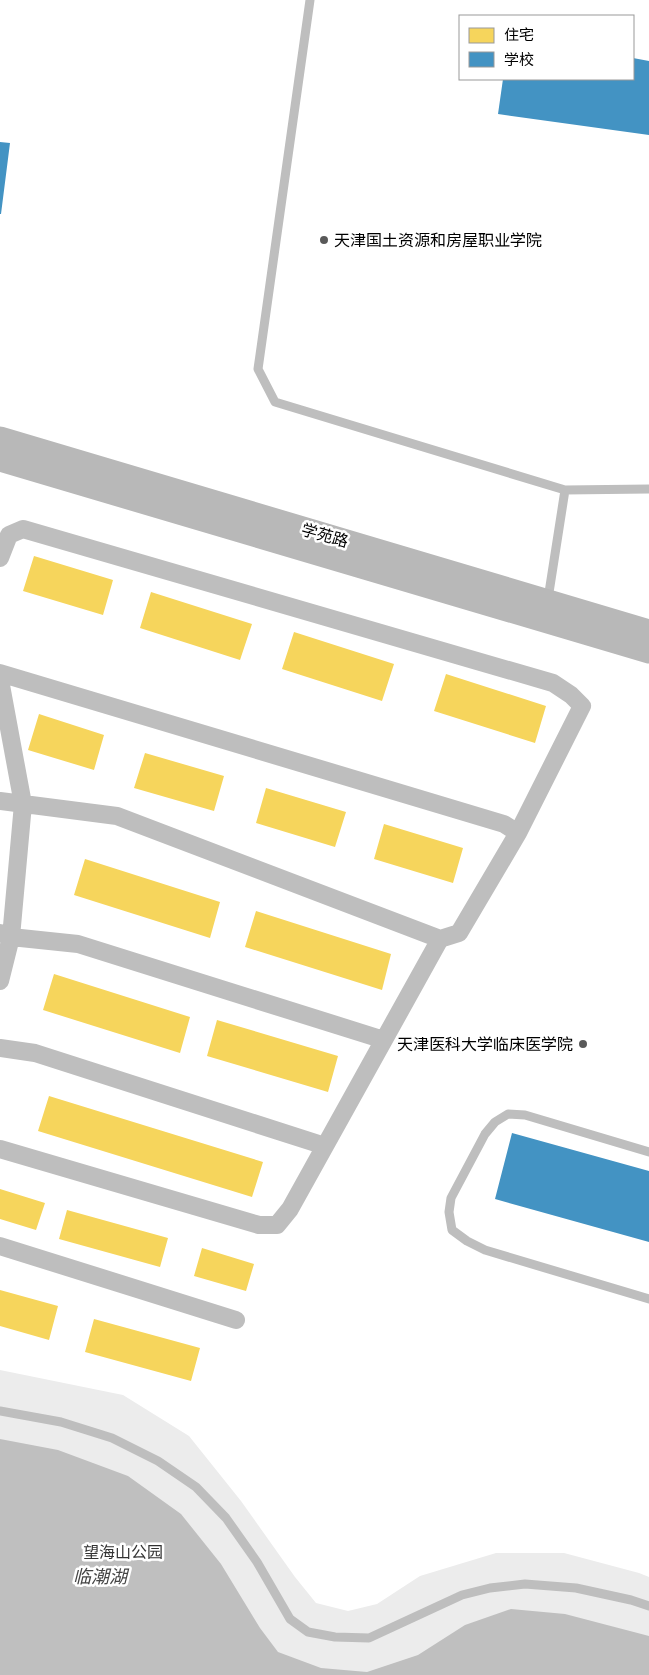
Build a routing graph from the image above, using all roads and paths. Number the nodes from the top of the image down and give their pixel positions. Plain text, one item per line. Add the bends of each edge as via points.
1 (310, 0) edge
2 (0, 439) edge
3 (0, 459) edge
4 (649, 489) edge
5 (565, 490) junction
6 (0, 558) edge
7 (548, 602) junction
8 (649, 632) edge
9 (649, 650) edge
10 (0, 673) edge
11 (0, 680) edge
12 (0, 800) edge
13 (23, 804) junction
14 (518, 833) junction
15 (6, 935) edge
16 (440, 939) junction
17 (0, 981) edge
18 (384, 1040) junction
19 (0, 1048) edge
20 (325, 1146) junction
21 (0, 1149) edge
22 (649, 1152) edge
23 (0, 1246) edge
24 (649, 1299) edge
25 (236, 1320) dead end
26 (0, 1411) edge
27 (649, 1606) edge

1 - 5 lane via 258,369 275,402
2 - 7 street, 学苑路
3 - 9 street, 学苑路
4 - 5 lane
5 - 7 lane
6 - 14 street via 9,535 23,529 553,683 582,706
7 - 8 street, 学苑路
10 - 14 street via 504,824
11 - 13 street
12 - 13 street
13 - 15 street
13 - 16 street via 117,816
14 - 16 street via 459,933
15 - 17 street
15 - 18 street via 78,944
16 - 18 street
18 - 20 street
19 - 20 street via 35,1053
20 - 21 street via 290,1209 277,1225 259,1225
22 - 24 lane via 525,1115 508,1114 485,1134 451,1198 449,1212 452,1230 485,1250
23 - 25 street
26 - 27 lane via 62,1422 112,1438 196,1487 226,1518 290,1618 308,1632 369,1638 462,1595 525,1584 576,1588

